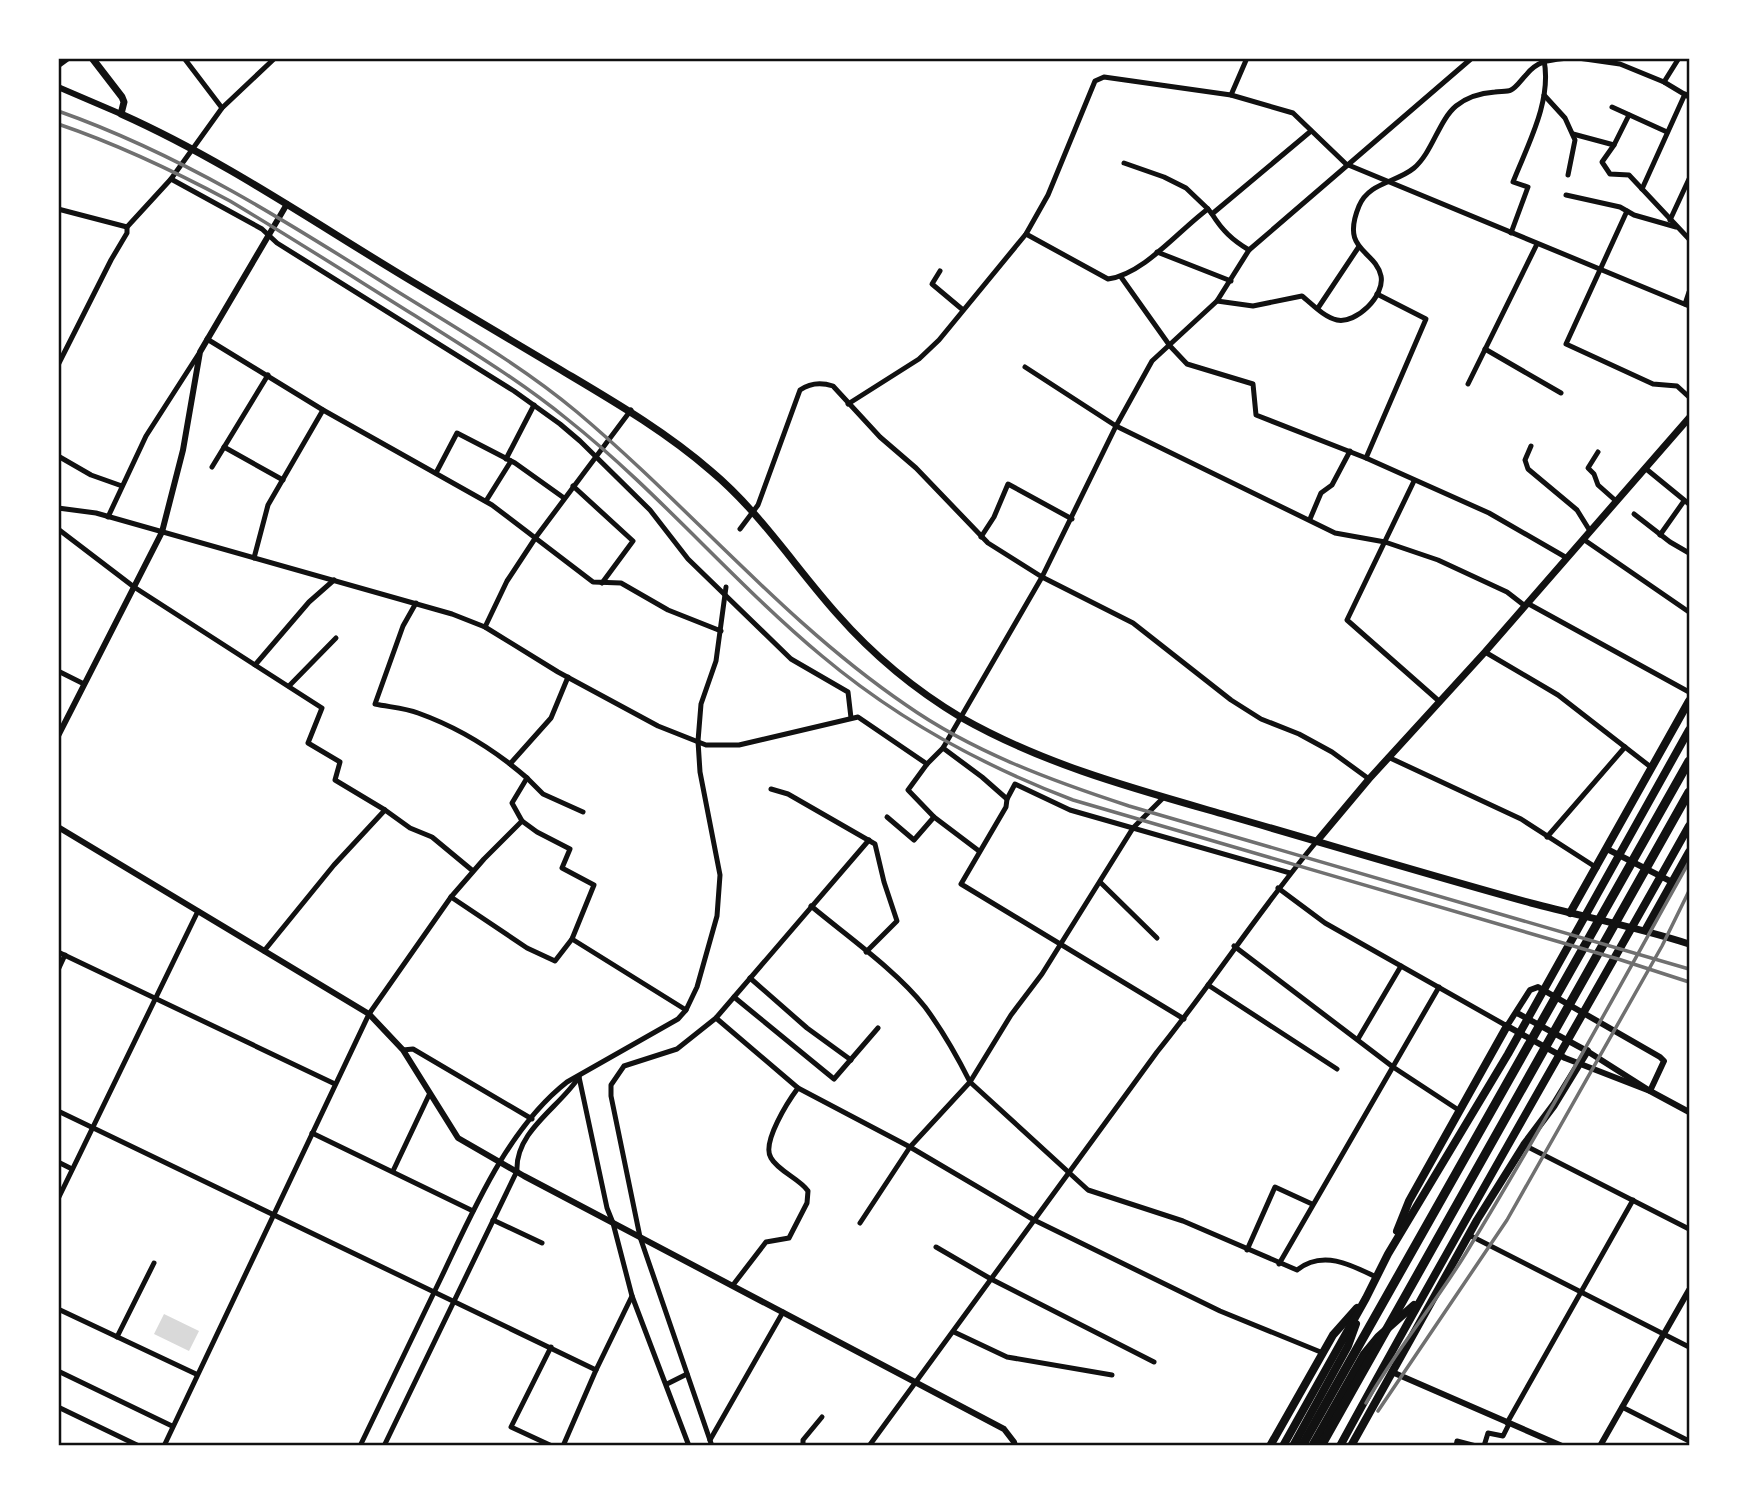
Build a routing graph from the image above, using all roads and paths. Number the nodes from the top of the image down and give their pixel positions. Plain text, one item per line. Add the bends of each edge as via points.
1 (69, 58) edge
2 (92, 58) edge
3 (184, 58) edge
4 (273, 58) edge
5 (1247, 58) edge
6 (1472, 58) edge
7 (1568, 58) edge
8 (1578, 58) edge
9 (1679, 58) edge
10 (1540, 60) edge
11 (58, 66) edge
12 (1664, 82) junction
13 (58, 87) edge
14 (1230, 95) junction
15 (1544, 95) junction
16 (1687, 96) edge
17 (1612, 107) dead end
18 (222, 108) junction
19 (121, 114) junction
20 (1629, 115) junction
21 (1311, 131) junction
22 (1667, 132) junction
23 (1573, 134) junction
24 (1614, 145) junction
25 (191, 148) junction
26 (1124, 163) dead end
27 (1346, 164) junction
28 (1568, 175) dead end
29 (171, 179) junction
30 (1689, 179) edge
31 (1387, 182) junction
32 (1642, 189) junction
33 (1566, 195) dead end
34 (287, 204) junction
35 (58, 209) edge
36 (1210, 211) junction
37 (1627, 211) junction
38 (1670, 220) junction
39 (127, 227) junction
40 (1676, 227) junction
41 (1511, 233) junction
42 (1026, 234) junction
43 (268, 235) junction
44 (1689, 239) edge
45 (1537, 244) junction
46 (1358, 248) junction
47 (1249, 250) junction
48 (1157, 252) junction
49 (1599, 269) junction
50 (940, 271) dead end
51 (1121, 277) junction
52 (1231, 282) junction
53 (1689, 292) edge
54 (1377, 293) junction
55 (1217, 301) junction
56 (1687, 305) edge
57 (1318, 308) junction
58 (963, 310) junction
59 (207, 339) junction
60 (1170, 346) junction
61 (1485, 349) junction
62 (200, 352) junction
63 (58, 365) edge
64 (1025, 367) dead end
65 (268, 375) junction
66 (1468, 384) dead end
67 (1561, 393) dead end
68 (1689, 397) edge
69 (848, 404) junction
70 (534, 405) junction
71 (323, 410) junction
72 (631, 410) junction
73 (1689, 418) edge
74 (1116, 426) junction
75 (1531, 446) dead end
76 (224, 447) junction
77 (1350, 451) junction
78 (1598, 452) dead end
79 (58, 456) edge
80 (595, 457) junction
81 (1366, 458) junction
82 (509, 460) junction
83 (212, 467) dead end
84 (1645, 468) junction
85 (436, 473) junction
86 (283, 480) junction
87 (1414, 481) junction
88 (122, 486) junction
89 (573, 486) junction
90 (565, 498) junction
91 (486, 501) junction
92 (1616, 501) junction
93 (1687, 503) edge
94 (58, 508) edge
95 (754, 513) junction
96 (1634, 514) dead end
97 (108, 517) junction
98 (1072, 519) junction
99 (1310, 519) junction
100 (58, 529) edge
101 (740, 529) dead end
102 (1590, 531) junction
103 (162, 532) junction
104 (1660, 535) junction
105 (536, 537) junction
106 (981, 537) junction
107 (1583, 539) junction
108 (1385, 542) junction
109 (1689, 552) edge
110 (254, 558) junction
111 (1567, 558) junction
112 (1042, 577) junction
113 (334, 580) junction
114 (602, 583) junction
115 (134, 587) junction
116 (726, 587) dead end
117 (726, 595) junction
118 (416, 603) junction
119 (1526, 605) junction
120 (1689, 612) edge
121 (485, 627) junction
122 (721, 631) junction
123 (336, 638) dead end
124 (1485, 652) junction
125 (255, 665) junction
126 (58, 671) edge
127 (568, 677) junction
128 (85, 684) junction
129 (289, 686) junction
130 (1689, 692) edge
131 (1689, 701) edge
132 (1440, 702) junction
133 (960, 716) junction
134 (851, 718) junction
135 (1689, 730) edge
136 (58, 736) edge
137 (698, 741) junction
138 (1625, 747) junction
139 (943, 748) junction
140 (1388, 757) junction
141 (1689, 761) edge
142 (510, 764) junction
143 (927, 764) junction
144 (1652, 768) junction
145 (527, 778) junction
146 (1369, 779) junction
147 (771, 789) dead end
148 (1689, 792) edge
149 (1164, 797) junction
150 (1007, 799) junction
151 (385, 810) junction
152 (583, 812) dead end
153 (887, 817) dead end
154 (934, 817) junction
155 (522, 821) junction
156 (1689, 826) edge
157 (58, 827) edge
158 (1133, 828) junction
159 (1548, 837) junction
160 (869, 840) junction
161 (1317, 841) junction
162 (1607, 849) junction
163 (979, 851) junction
164 (1689, 852) edge
165 (1597, 868) junction
166 (473, 871) junction
167 (1290, 873) junction
168 (1100, 882) junction
169 (1672, 882) junction
170 (1278, 888) junction
171 (452, 897) junction
172 (811, 906) junction
173 (198, 911) junction
174 (1570, 913) junction
175 (1646, 929) junction
176 (1157, 938) dead end
177 (572, 939) junction
178 (1062, 943) junction
179 (1689, 944) edge
180 (1234, 946) junction
181 (264, 951) junction
182 (58, 952) edge
183 (866, 952) junction
184 (65, 955) junction
185 (1401, 966) junction
186 (58, 970) edge
187 (750, 978) junction
188 (1208, 985) junction
189 (1439, 987) junction
190 (734, 997) junction
191 (155, 1000) junction
192 (686, 1010) junction
193 (1517, 1013) junction
194 (369, 1014) junction
195 (716, 1018) junction
196 (1184, 1019) junction
197 (1507, 1026) junction
198 (878, 1028) dead end
199 (1358, 1039) junction
200 (403, 1050) junction
201 (1587, 1051) junction
202 (850, 1060) junction
203 (1580, 1063) junction
204 (1392, 1067) junction
205 (1337, 1069) dead end
206 (579, 1077) junction
207 (970, 1082) junction
208 (335, 1084) junction
209 (798, 1088) junction
210 (1650, 1091) junction
211 (429, 1095) junction
212 (58, 1111) edge
213 (1460, 1111) junction
214 (1689, 1112) edge
215 (530, 1117) junction
216 (538, 1122) junction
217 (93, 1127) junction
218 (312, 1133) junction
219 (1524, 1145) junction
220 (910, 1147) junction
221 (1504, 1155) junction
222 (58, 1161) edge
223 (500, 1162) junction
224 (72, 1169) junction
225 (393, 1171) junction
226 (517, 1171) junction
227 (1069, 1174) junction
228 (58, 1199) edge
229 (1633, 1200) junction
230 (1312, 1204) junction
231 (473, 1211) junction
232 (273, 1215) junction
233 (493, 1220) junction
234 (1034, 1220) junction
235 (1477, 1220) junction
236 (613, 1223) junction
237 (860, 1223) dead end
238 (1689, 1229) edge
239 (639, 1237) junction
240 (1467, 1238) junction
241 (542, 1243) dead end
242 (936, 1247) dead end
243 (1247, 1250) junction
244 (1388, 1254) junction
245 (154, 1263) dead end
246 (1279, 1264) junction
247 (1376, 1277) junction
248 (991, 1279) junction
249 (733, 1285) junction
250 (1428, 1285) junction
251 (1689, 1290) edge
252 (1580, 1292) junction
253 (433, 1294) junction
254 (632, 1296) junction
255 (1366, 1298) junction
256 (1419, 1301) junction
257 (452, 1302) junction
258 (58, 1309) edge
259 (783, 1312) junction
260 (954, 1332) junction
261 (1663, 1334) junction
262 (117, 1338) junction
263 (551, 1347) junction
264 (1689, 1348) edge
265 (1323, 1353) junction
266 (1154, 1362) dead end
267 (596, 1370) junction
268 (58, 1371) edge
269 (1392, 1372) junction
270 (196, 1374) junction
271 (687, 1374) junction
272 (1112, 1375) dead end
273 (916, 1382) junction
274 (667, 1384) junction
275 (58, 1407) edge
276 (1622, 1407) junction
277 (822, 1417) dead end
278 (1508, 1423) junction
279 (172, 1426) junction
280 (1689, 1441) edge
281 (711, 1443) edge
282 (139, 1446) edge
283 (164, 1446) edge
284 (360, 1446) edge
285 (384, 1446) edge
286 (552, 1446) edge
287 (563, 1446) edge
288 (690, 1446) edge
289 (803, 1446) edge
290 (869, 1446) edge
291 (1015, 1446) edge
292 (1270, 1446) edge
293 (1283, 1446) edge
294 (1293, 1446) edge
295 (1302, 1446) edge
296 (1312, 1446) edge
297 (1321, 1446) edge
298 (1340, 1446) edge
299 (1351, 1446) edge
300 (1455, 1446) edge
301 (1476, 1446) edge
302 (1484, 1446) edge
303 (1562, 1446) edge
304 (1600, 1446) edge

1 - 11 street
2 - 19 main road via 122,97
3 - 18 street
4 - 18 street
5 - 14 street
6 - 27 street
7 - 10 street
8 - 12 street via 1620,64
9 - 12 street
10 - 15 street via 1548,79
10 - 31 street via 1510,90 1478,94 1454,107 1415,167
12 - 16 street
13 - 19 street
14 - 21 street via 1293,113
14 - 42 street via 1104,77 1095,81 1048,195
15 - 23 street
15 - 41 street via 1513,181 1528,187
16 - 22 street
17 - 20 street
18 - 25 street
19 - 25 main road
20 - 22 street
20 - 24 street
21 - 27 street
21 - 36 street
22 - 32 street
23 - 24 street
23 - 28 street
24 - 32 street via 1602,162 1610,174 1629,175
25 - 29 street
25 - 34 main road
26 - 36 street via 1186,188
27 - 31 street
27 - 47 street
29 - 39 street
29 - 43 street
30 - 38 street
31 - 41 street
31 - 46 street via 1372,188 1359,208 1354,221
32 - 38 street
33 - 37 street
34 - 43 street
34 - 72 main road
35 - 39 street
36 - 47 street via 1232,240
36 - 48 street
37 - 40 street
37 - 49 street
38 - 40 street
39 - 63 street
40 - 44 street
41 - 45 street
42 - 51 street via 1108,279
42 - 58 street
43 - 59 street
43 - 70 street
45 - 49 street
45 - 61 street
46 - 54 street via 1381,274
46 - 57 street
47 - 52 street
48 - 51 street
48 - 52 street
49 - 56 street
49 - 68 street via 1566,344 1653,384 1677,386
50 - 58 street via 932,284
51 - 60 street
52 - 55 street
53 - 56 street
54 - 57 street via 1354,317 1341,321
54 - 81 street via 1426,319
55 - 57 street via 1253,306 1302,296
55 - 60 street
58 - 69 street via 919,359
59 - 62 street
59 - 65 street
60 - 74 street via 1152,361
60 - 77 street via 1187,364 1253,384 1256,415
61 - 66 street
61 - 67 street
62 - 88 street via 146,436
62 - 103 street via 183,450
64 - 74 street
65 - 71 street
65 - 76 street
69 - 95 street via 833,386 823,383 800,390
69 - 106 street
70 - 80 street
70 - 82 street
71 - 85 street
71 - 86 street
72 - 80 street
72 - 95 main road via 716,474
73 - 84 main road
74 - 98 street
74 - 99 street
75 - 102 street via 1525,460 1528,468 1577,510
76 - 83 street
76 - 86 street
77 - 81 street
77 - 99 street via 1332,485 1321,493
78 - 92 street via 1588,468
79 - 88 street
80 - 89 street
80 - 117 street
81 - 87 street
82 - 85 street via 457,433
82 - 90 street
82 - 91 street
84 - 92 main road
84 - 93 street
85 - 91 street
86 - 110 street via 268,505
87 - 108 street
87 - 111 street via 1489,513
88 - 97 street
89 - 90 street
89 - 114 street via 634,541
90 - 105 street
91 - 105 street
92 - 102 main road
93 - 104 street
94 - 97 street
95 - 101 street
95 - 133 main road via 865,643 895,671
96 - 104 street
97 - 103 street
98 - 106 street via 1008,484
98 - 112 street
99 - 108 street via 1335,533
100 - 115 street
102 - 107 main road
103 - 110 street
103 - 115 street
104 - 109 street
105 - 114 street via 593,583
105 - 121 street
106 - 112 street
107 - 111 main road
107 - 120 street
108 - 119 street via 1449,564
108 - 132 street via 1347,620
110 - 113 street
111 - 119 main road
112 - 133 street
112 - 146 street via 1133,623 1231,700 1324,748
113 - 118 street
113 - 125 street
114 - 122 street via 621,583 668,610
115 - 125 street
115 - 128 street
116 - 117 street
117 - 122 street
117 - 134 street via 791,659 848,692
118 - 121 street
118 - 142 street via 375,704 416,712 452,727
119 - 124 main road
119 - 130 street
121 - 127 street
122 - 137 street via 701,704
123 - 129 street
124 - 132 main road
124 - 138 street via 1558,695
125 - 129 street
126 - 128 street
127 - 137 street via 658,726
127 - 142 street via 551,718
128 - 136 street
129 - 151 street via 322,708 308,743 340,762 335,780
131 - 144 main road
132 - 140 main road
133 - 139 street
133 - 149 main road via 1054,763
134 - 137 street via 738,745
134 - 143 street via 858,717
135 - 244 main road via 1508,1055
137 - 192 street via 720,875 717,916 704,968
138 - 144 street
138 - 159 street
139 - 143 street
139 - 150 street
140 - 146 main road
140 - 159 street
141 - 295 highway
142 - 145 street
143 - 154 street via 908,790
144 - 162 main road
145 - 152 street via 542,794
145 - 155 street via 512,803
146 - 161 main road
147 - 160 street
148 - 297 highway
149 - 158 street
149 - 161 main road
150 - 158 street via 1015,784 1070,810
150 - 163 street
151 - 166 street via 432,837
151 - 181 street
153 - 154 street via 914,840
154 - 163 street
155 - 166 street
155 - 177 street via 570,849 562,868 594,885
156 - 221 main road
157 - 173 street
158 - 167 street
158 - 168 street
159 - 165 street
160 - 172 street
160 - 183 street via 875,844 897,921
161 - 167 street
161 - 174 main road
162 - 165 main road
162 - 169 street
163 - 178 street via 961,884
164 - 169 main road
165 - 174 main road
166 - 171 street
167 - 170 street
168 - 176 street
168 - 178 street
169 - 175 main road
170 - 180 street
170 - 185 street via 1325,923
171 - 177 street via 527,948 555,961
171 - 194 street
172 - 183 street
172 - 187 street
173 - 181 street
173 - 191 street
174 - 175 main road
175 - 179 main road
177 - 192 street
178 - 196 street
178 - 207 street via 1010,1015
180 - 188 street
180 - 199 street
181 - 194 street
182 - 184 street
183 - 207 street via 923,1005
184 - 186 street
184 - 191 street
185 - 189 street
185 - 199 street
187 - 190 street
187 - 202 street
188 - 196 street
188 - 205 street
189 - 197 street
189 - 204 street
190 - 195 street
190 - 202 street via 834,1079
191 - 208 street
191 - 217 street
192 - 206 street via 665,1028
193 - 197 street
193 - 201 street
193 - 210 street via 1530,990 1538,988 1632,1040 1664,1061
194 - 200 street
194 - 208 street
195 - 209 street
195 - 239 street via 677,1049 624,1066 611,1085
196 - 227 street
197 - 203 street
197 - 213 main road
198 - 202 street
199 - 204 street
200 - 211 street
200 - 215 street via 413,1049
201 - 203 main road
201 - 210 street
203 - 210 street
203 - 219 main road
204 - 213 street
204 - 230 street
206 - 215 street via 551,1094
206 - 216 street
206 - 236 street
207 - 220 street
207 - 227 street
208 - 218 street
209 - 220 street
209 - 249 street via 783,1108 769,1148 771,1158 808,1191 807,1203 789,1238 766,1242
210 - 214 street
211 - 223 street via 458,1138
211 - 225 street
212 - 217 street
213 - 244 main road via 1409,1201
215 - 216 street
215 - 223 street
216 - 226 street via 516,1158
217 - 224 street
217 - 232 street
218 - 225 street
218 - 232 street
219 - 229 street
219 - 235 main road
220 - 234 street
220 - 237 street
221 - 235 main road
221 - 250 main road
222 - 224 street
223 - 226 street
223 - 231 street
224 - 228 street
225 - 231 street
226 - 233 street
226 - 236 street
227 - 234 street
227 - 243 street via 1088,1190 1183,1222
229 - 238 street
229 - 252 street
230 - 243 street via 1275,1188
230 - 246 street
231 - 253 street
232 - 253 street
232 - 270 street
233 - 241 street
233 - 257 street
234 - 248 street
234 - 265 street via 1220,1311
235 - 240 main road
236 - 239 street
236 - 254 street
239 - 249 street
239 - 271 street
240 - 250 main road
240 - 252 street
240 - 269 main road
242 - 248 street
243 - 246 street
244 - 247 main road
245 - 262 street
246 - 247 street via 1297,1270 1319,1258 1333,1259
247 - 255 main road
248 - 260 street
248 - 266 street
249 - 259 street
250 - 256 main road
251 - 261 street
252 - 261 street
252 - 278 street
253 - 257 street
253 - 284 street
254 - 267 street
254 - 274 street
255 - 265 main road
255 - 293 main road
255 - 294 main road via 1348,1346
256 - 296 main road via 1364,1354
256 - 298 main road
257 - 263 street
257 - 285 street
258 - 262 street
259 - 273 street
259 - 281 street
260 - 272 street via 1007,1357
260 - 273 street
261 - 264 street
261 - 276 street
262 - 270 street
263 - 267 street
263 - 286 street via 511,1427
265 - 292 main road
267 - 287 street
268 - 279 street
269 - 278 street
269 - 299 main road
270 - 279 street
271 - 274 street
271 - 281 street
273 - 290 street
273 - 291 street via 1004,1429
274 - 288 street
275 - 282 street
276 - 280 street
276 - 304 street
277 - 289 street
278 - 302 street via 1503,1436 1488,1433
278 - 303 street
279 - 283 street
300 - 301 street via 1457,1441

